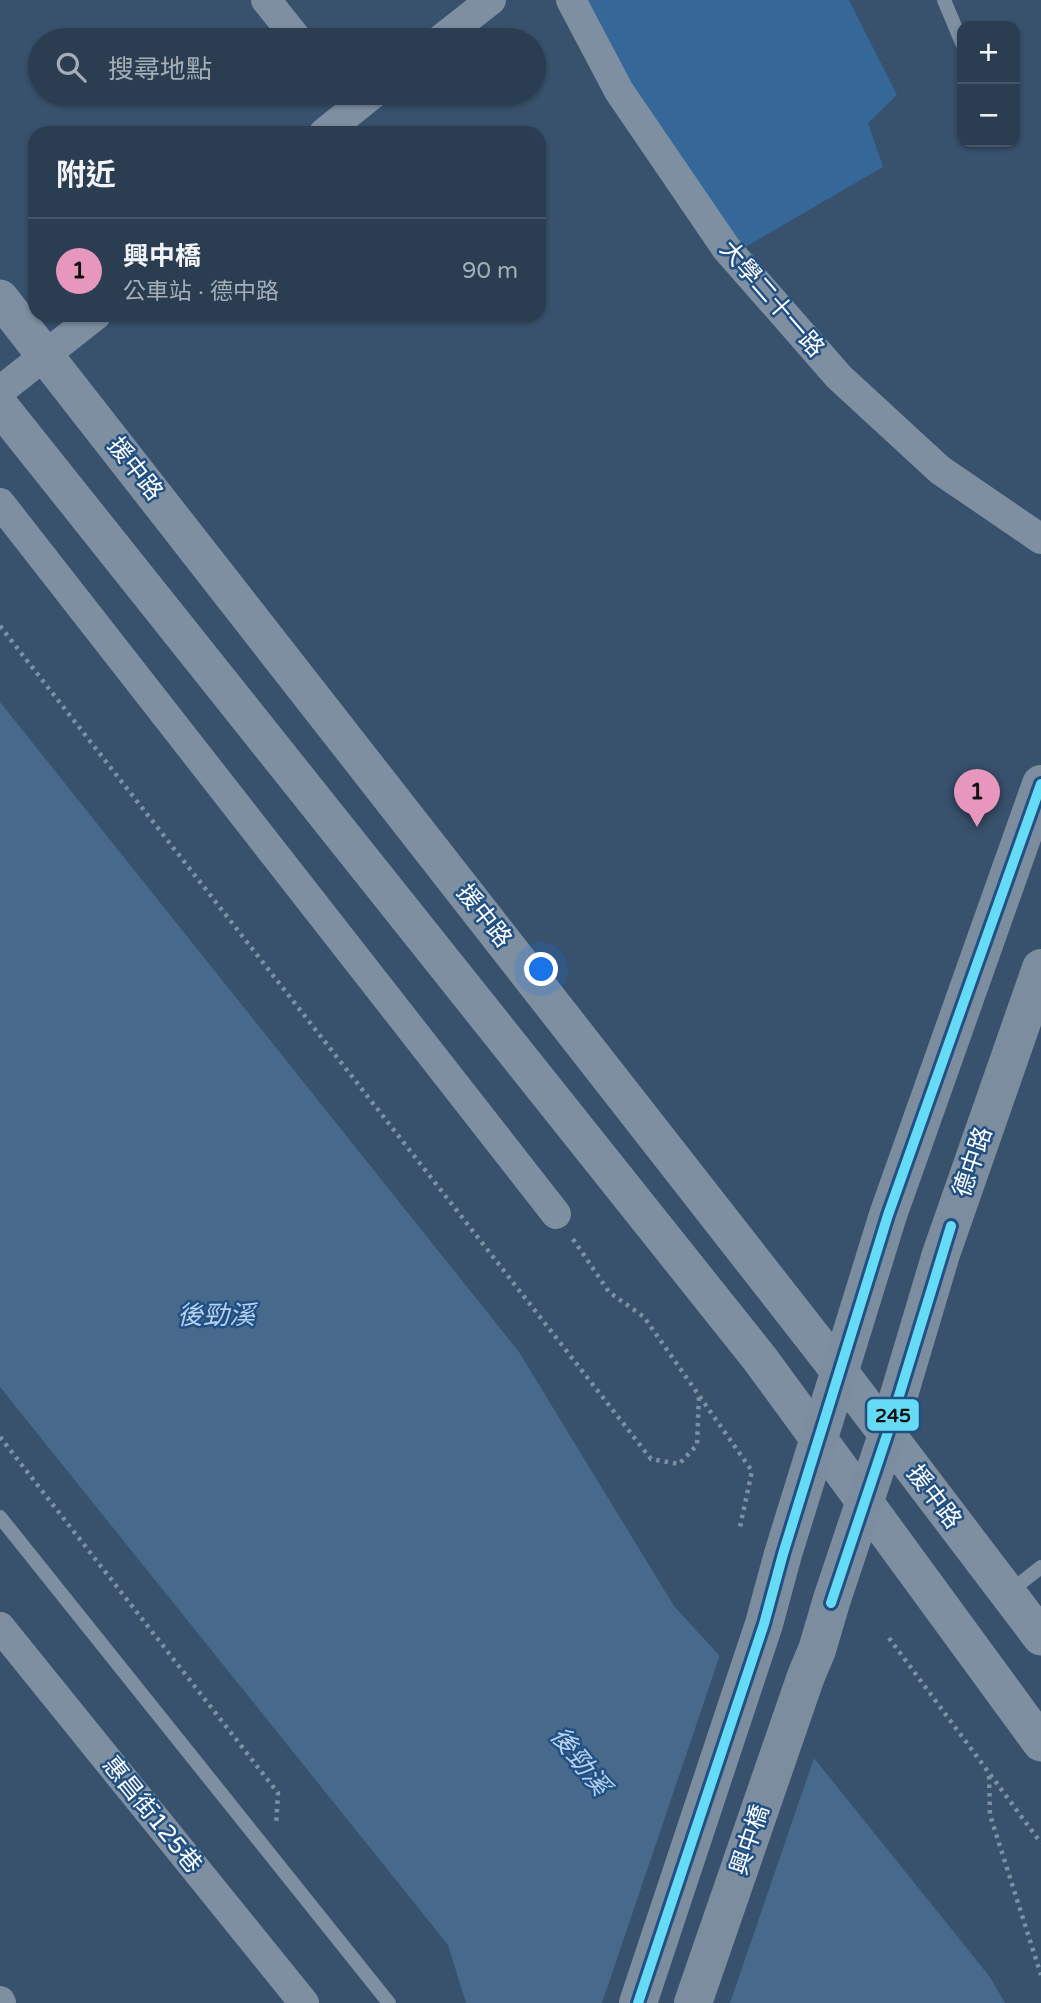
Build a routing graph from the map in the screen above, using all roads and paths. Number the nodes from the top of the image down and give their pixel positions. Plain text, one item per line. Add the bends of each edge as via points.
1 (266, 0) edge
2 (491, 0) edge
3 (571, 0) edge
4 (944, 0) edge
5 (289, 28) edge
6 (455, 28) edge
7 (957, 31) edge
8 (350, 105) edge
9 (330, 126) edge
10 (0, 298) edge
11 (87, 322) edge
12 (46, 355) junction
13 (0, 391) edge
14 (0, 406) edge
15 (0, 503) edge
16 (1041, 538) edge
17 (0, 626) edge
18 (1041, 784) edge
19 (1041, 968) edge
20 (556, 1214) joint
21 (839, 1371) junction
22 (699, 1394) junction
23 (887, 1435) junction
24 (0, 1437) edge
25 (818, 1439) junction
26 (864, 1501) junction
27 (0, 1517) edge
28 (740, 1527) dead end
29 (1041, 1567) edge
30 (1007, 1593) junction
31 (0, 1627) edge
32 (1041, 1637) edge
33 (889, 1638) dead end
34 (806, 1676) joint
35 (1041, 1743) edge
36 (989, 1775) junction
37 (1041, 1843) edge
38 (275, 1861) junction
39 (1041, 1975) edge
40 (304, 2003) edge
41 (389, 2003) edge
42 (638, 2003) edge
43 (693, 2003) edge

1 - 5 street
2 - 6 street
3 - 16 street, 大學二十一路 via 619,91 726,248 839,377 940,470
4 - 7 lane
8 - 9 street
10 - 12 street, 援中路
11 - 12 street
12 - 13 street
12 - 21 street, 援中路
14 - 25 street
15 - 20 street
17 - 22 path via 651,1460 679,1464 697,1445
18 - 21 main road via 888,1215
19 - 23 main road, 德中路 via 941,1254
20 - 22 path via 609,1292 644,1317
21 - 23 street, 援中路
21 - 25 main road
22 - 28 path via 752,1471
23 - 26 main road, 德中路
23 - 30 street, 援中路
24 - 38 path via 278,1793
25 - 26 street
25 - 42 main road via 764,1624
26 - 34 main road, 德中路
26 - 35 street
27 - 38 lane
29 - 30 lane
30 - 32 street, 援中路
31 - 40 street, 惠昌街125巷
33 - 36 path
34 - 43 main road, 興中橋
36 - 37 path
36 - 39 path via 990,1815
38 - 41 lane

